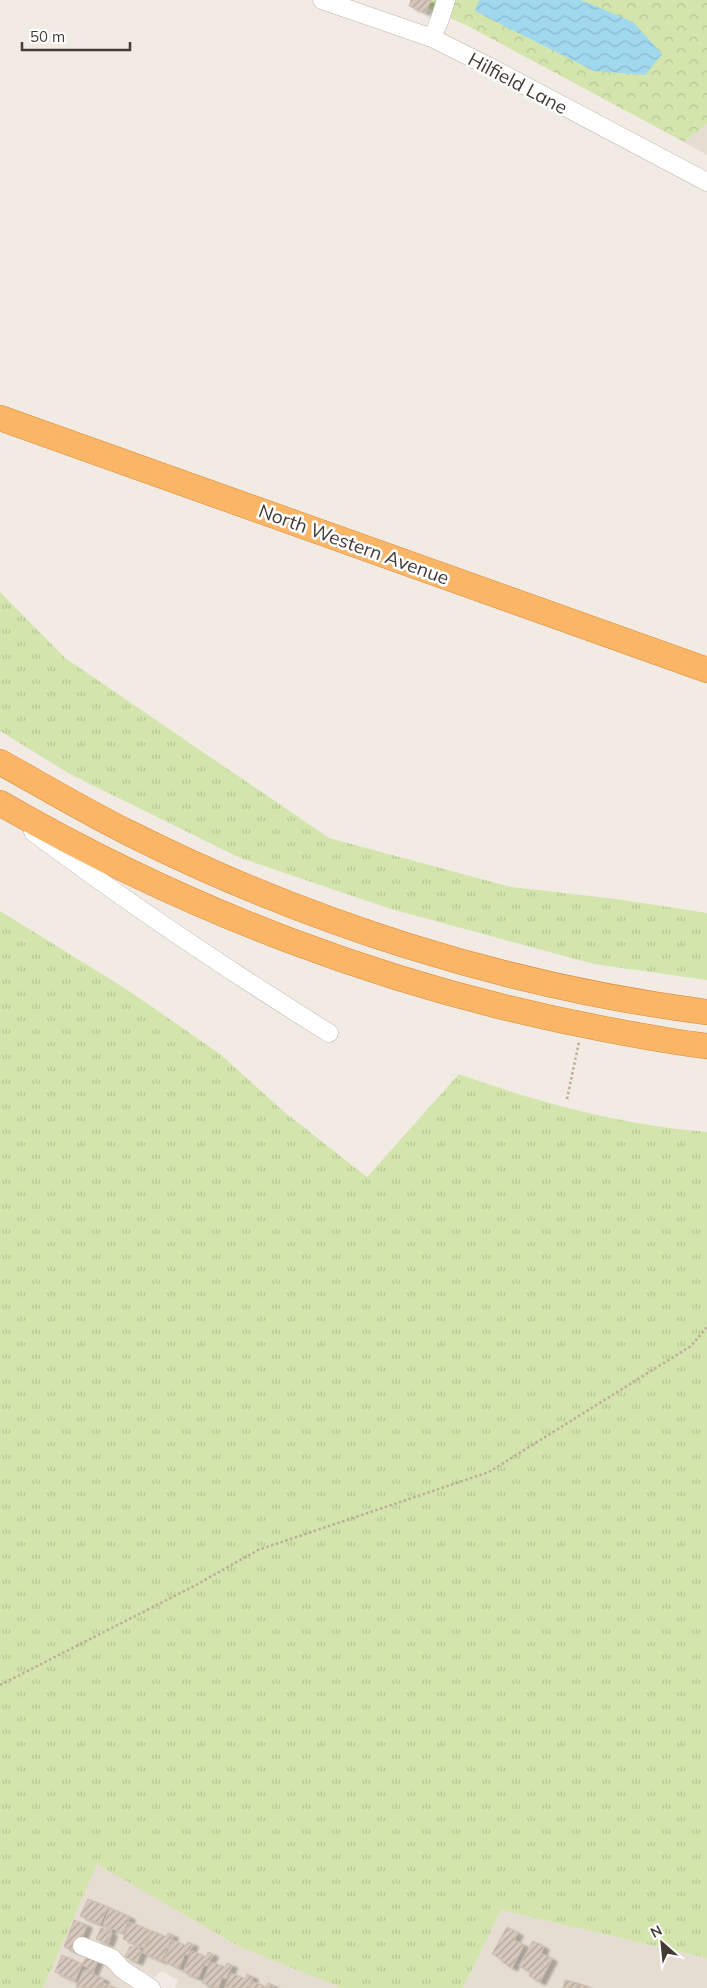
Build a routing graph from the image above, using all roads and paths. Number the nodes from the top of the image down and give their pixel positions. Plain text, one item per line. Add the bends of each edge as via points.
1 (322, 0) edge
2 (446, 0) edge
3 (432, 38) junction
4 (707, 182) edge
5 (0, 418) edge
6 (707, 670) edge
7 (0, 762) edge
8 (0, 803) edge
9 (0, 808) edge
10 (707, 1012) edge
11 (583, 1025) junction
12 (328, 1032) dead end
13 (707, 1046) edge
14 (567, 1099) dead end
15 (707, 1328) edge
16 (0, 1685) edge
17 (82, 1946) dead end
18 (145, 1984) edge

1 - 3 street, Hilfield Lane
2 - 3 street
3 - 4 street, Hilfield Lane
5 - 6 highway, North Western Avenue
7 - 10 highway via 129,833 202,868 343,923 483,968 630,1000
8 - 11 highway via 116,866 263,930 332,956 476,1001
9 - 12 street via 108,887
11 - 13 highway
11 - 14 path
15 - 16 path via 691,1346 489,1472 258,1550
17 - 18 street via 112,1958 123,1970

